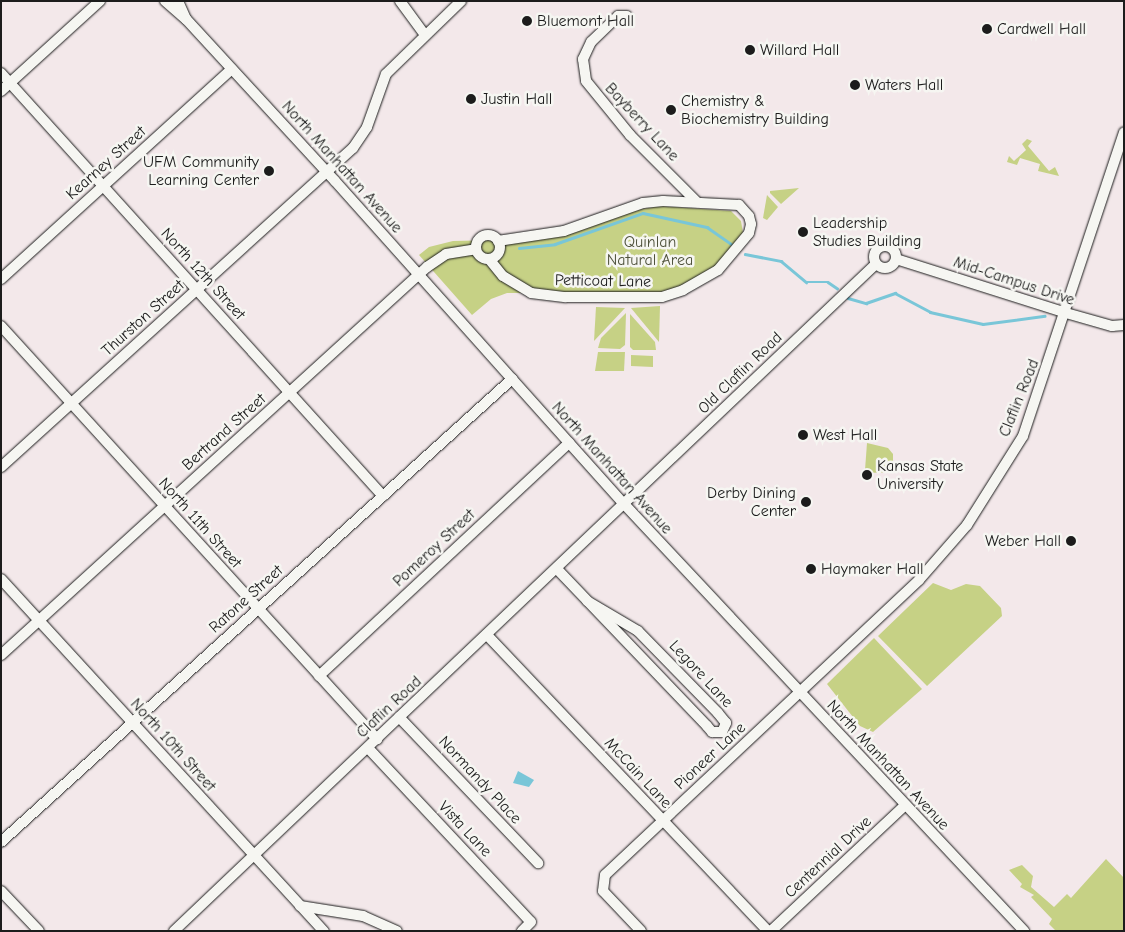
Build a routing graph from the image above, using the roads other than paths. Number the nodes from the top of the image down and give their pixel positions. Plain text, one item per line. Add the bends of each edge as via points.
1 (100, 1) edge
2 (165, 1) edge
3 (178, 1) edge
4 (400, 1) edge
5 (460, 1) edge
6 (627, 16) dead end
7 (186, 19) junction
8 (425, 35) junction
9 (232, 69) junction
10 (1, 73) edge
11 (10, 83) junction
12 (1, 91) edge
13 (1124, 132) edge
14 (327, 172) junction
15 (103, 186) junction
16 (697, 202) junction
17 (498, 241) junction
18 (476, 249) junction
19 (490, 259) junction
20 (896, 259) junction
21 (876, 264) junction
22 (419, 275) junction
23 (1, 279) edge
24 (197, 289) junction
25 (1066, 314) junction
26 (1124, 324) edge
27 (1, 326) edge
28 (512, 379) junction
29 (290, 393) junction
30 (72, 404) junction
31 (569, 442) junction
32 (1, 467) edge
33 (383, 496) junction
34 (624, 505) junction
35 (165, 506) junction
36 (557, 569) junction
37 (1, 579) edge
38 (587, 600) junction
39 (258, 609) junction
40 (40, 621) junction
41 (487, 634) junction
42 (1, 655) edge
43 (319, 676) junction
44 (800, 694) junction
45 (400, 718) junction
46 (133, 723) junction
47 (376, 739) junction
48 (368, 748) junction
49 (905, 805) junction
50 (663, 821) junction
51 (2, 839) edge
52 (253, 855) junction
53 (538, 863) dead end
54 (1, 891) edge
55 (300, 906) junction
56 (39, 931) edge
57 (174, 931) edge
58 (324, 931) edge
59 (397, 931) edge
60 (522, 931) edge
61 (641, 931) edge
62 (770, 931) edge
63 (1024, 931) edge

1 - 11 street
2 - 7 street, North Manhattan Avenue
3 - 7 street, North Manhattan Avenue
4 - 8 street
5 - 8 street, Thurston Street
6 - 16 street, Bayberry Lane via 618,16 591,42 583,59 586,80 618,122
7 - 9 street, North Manhattan Avenue
8 - 14 street, Thurston Street via 386,74 367,127 357,143
9 - 14 street, North Manhattan Avenue
9 - 15 street, Kearney Street
10 - 11 street, North 12th Street
11 - 12 street
11 - 15 street, North 12th Street
13 - 25 street, Claflin Road
14 - 22 street, North Manhattan Avenue
14 - 24 street, Thurston Street
15 - 23 street, Kearney Street
15 - 24 street, North 12th Street
16 - 17 street via 643,203 564,231
16 - 19 street, Petticoat Lane via 739,205 749,216 749,233 718,270 683,290 662,297 575,298 531,293 503,276
17 - 18 street via 485,236 478,240
17 - 19 street via 499,252
18 - 19 street via 482,258
18 - 22 street, Bertrand Street via 458,250 439,257
20 - 21 street via 887,268
20 - 21 street via 893,249 882,246 874,252
20 - 25 street, Mid-Campus Drive
21 - 34 street, Old Claflin Road
22 - 28 street, North Manhattan Avenue
22 - 29 street, Bertrand Street
24 - 29 street, North 12th Street
24 - 30 street, Thurston Street
25 - 26 street, Mid-Campus Drive via 1112,326
25 - 44 street, Claflin Road via 1023,436 967,525 919,580
27 - 30 street, North 11th Street
28 - 31 street, North Manhattan Avenue
28 - 33 street, Ratone Street
29 - 33 street, North 12th Street
29 - 35 street, Bertrand Street
30 - 32 street, Thurston Street
30 - 35 street, North 11th Street
31 - 34 street, North Manhattan Avenue
31 - 43 street, Pomeroy Street
33 - 39 street, Ratone Street
34 - 36 street, Claflin Road
34 - 44 street, North Manhattan Avenue
35 - 39 street, North 11th Street
35 - 40 street, Bertrand Street
36 - 38 street, Legore Lane
36 - 41 street, Claflin Road
37 - 40 street, North 10th Street
38 - 38 street, Legore Lane via 712,732 722,732 726,723 638,630
39 - 43 street, North 11th Street
39 - 46 street, Ratone Street
40 - 42 street, Bertrand Street
40 - 46 street, North 10th Street
41 - 45 street, Claflin Road
41 - 50 street, McCain Lane
43 - 47 street, North 11th Street
44 - 49 street, North Manhattan Avenue
44 - 50 street, Pioneer Lane
45 - 47 street, Claflin Road
45 - 53 street, Normandy Place
46 - 51 street, Ratone Street
46 - 52 street, North 10th Street
47 - 48 street, Claflin Road
48 - 52 street, Claflin Road
48 - 60 street, Vista Lane via 531,922
49 - 62 street, Centennial Drive
49 - 63 street, North Manhattan Avenue
50 - 61 street, Pioneer Lane via 605,875 604,891
50 - 62 street, McCain Lane
52 - 55 street, North 10th Street
52 - 57 street, Claflin Road
54 - 56 street
55 - 58 street, North 10th Street
55 - 59 street via 363,916

